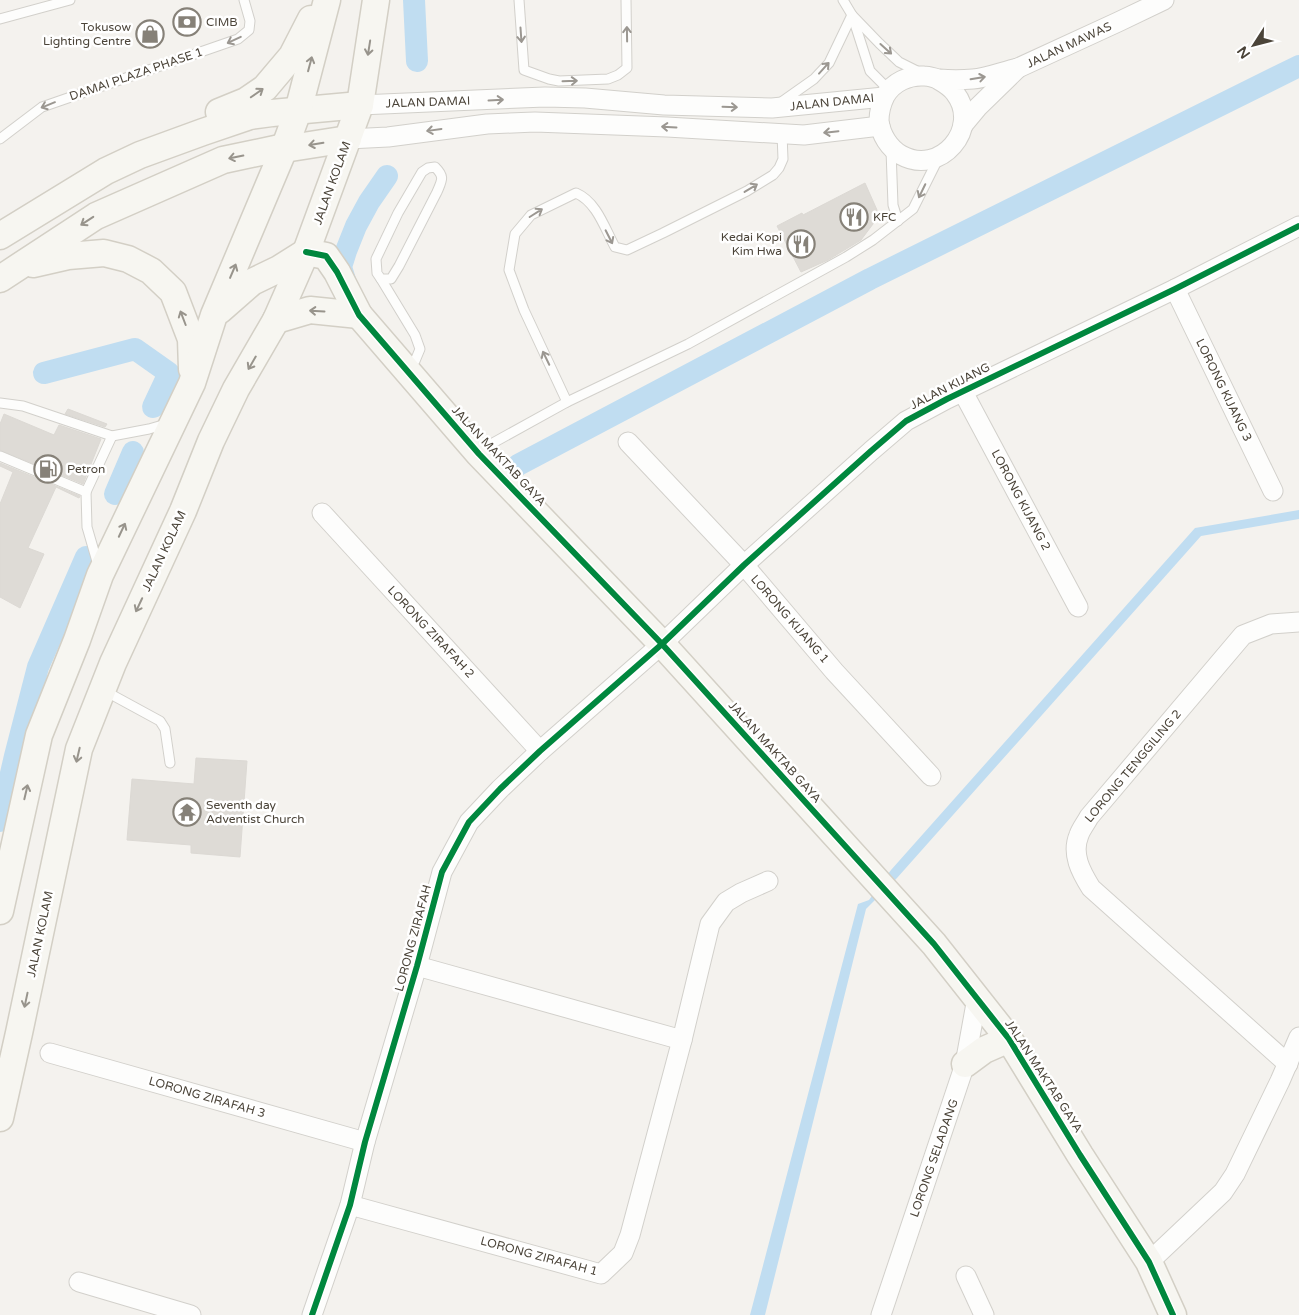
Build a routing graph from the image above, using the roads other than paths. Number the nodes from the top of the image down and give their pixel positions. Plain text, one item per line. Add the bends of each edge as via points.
1 (70, 0) edge
2 (244, 0) edge
3 (320, 0) edge
4 (327, 0) edge
5 (376, 0) edge
6 (519, 0) edge
7 (626, 0) edge
8 (843, 0) edge
9 (1164, 0) edge
10 (852, 15) junction
11 (0, 19) edge
12 (1018, 68) junction
13 (932, 77) junction
14 (887, 94) junction
15 (360, 105) junction
16 (772, 108) junction
17 (298, 111) junction
18 (963, 125) junction
19 (880, 126) junction
20 (782, 134) junction
21 (0, 139) edge
22 (348, 139) junction
23 (891, 148) junction
24 (284, 149) junction
25 (940, 156) junction
26 (106, 171) junction
27 (898, 221) junction
28 (1299, 226) edge
29 (0, 236) edge
30 (306, 252) junction
31 (7, 274) edge
32 (381, 278) junction
33 (1175, 289) junction
34 (359, 315) junction
35 (214, 316) junction
36 (276, 320) junction
37 (400, 362) junction
38 (192, 382) junction
39 (963, 392) junction
40 (567, 402) junction
41 (1, 404) edge
42 (173, 422) junction
43 (112, 436) junction
44 (628, 442) dead end
45 (479, 454) junction
46 (0, 456) edge
47 (86, 492) junction
48 (1273, 492) dead end
49 (322, 514) dead end
50 (744, 565) junction
51 (100, 575) junction
52 (1078, 607) dead end
53 (1299, 622) edge
54 (662, 644) junction
55 (103, 690) junction
56 (540, 751) junction
57 (170, 763) dead end
58 (931, 776) dead end
59 (768, 880) dead end
60 (0, 911) edge
61 (417, 966) junction
62 (977, 998) junction
63 (19, 1033) junction
64 (1299, 1037) edge
65 (1009, 1039) junction
66 (682, 1040) junction
67 (50, 1053) dead end
68 (0, 1060) edge
69 (965, 1064) junction
70 (1288, 1064) junction
71 (0, 1118) edge
72 (365, 1142) junction
73 (350, 1205) junction
74 (1149, 1262) junction
75 (966, 1276) dead end
76 (80, 1282) dead end
77 (191, 1315) edge
78 (312, 1315) edge
79 (881, 1315) edge
80 (984, 1315) edge
81 (1174, 1315) edge

1 - 11 lane
2 -> 21 lane, DAMAI PLAZA PHASE 1 via 249,30 238,39 42,107
26 -> 3 main road via 156,138 246,102 265,88 292,56
17 -> 4 main road
5 -> 15 main road, JALAN KOLAM
6 -> 7 lane via 524,70 560,81 608,79 627,68
8 - 10 lane
9 - 12 street, JALAN MAWAS
10 -> 13 lane via 899,62
10 - 14 lane via 870,71
16 -> 10 lane via 814,79 829,64
13 -> 12 street via 973,79
12 - 18 street, JALAN MAWAS
13 - 14 street via 914,76 902,80
13 - 18 street via 947,84 955,93 961,103
14 - 16 street, JALAN DAMAI
14 - 19 street via 880,106
15 -> 16 street, JALAN DAMAI via 545,97
15 - 17 main road, JALAN DAMAI
15 - 22 main road, JALAN KOLAM
17 - 24 main road
17 - 26 main road, JALAN DAMAI via 250,116 140,155
18 - 25 street via 951,149
19 -> 20 street, JALAN DAMAI via 804,135
19 - 23 street
20 -> 22 street, JALAN DAMAI via 535,122
40 -> 20 lane via 509,270 516,234 531,215 576,193 591,203 615,247 627,250 747,191 773,174 783,159
22 -> 24 main road, JALAN DAMAI
22 - 30 main road, JALAN KOLAM
23 - 25 street via 913,160
23 - 27 lane via 893,206
24 -> 31 main road, JALAN DAMAI via 223,160 96,216
35 -> 24 main road
25 -> 27 lane via 913,209
26 - 29 main road, JALAN DAMAI
27 - 40 lane via 846,257 688,344
28 - 33 street, JALAN KIJANG
30 - 34 main road, JALAN MAKTAB GAYA via 326,256
30 - 35 main road via 252,282
30 - 36 main road, JALAN KOLAM
38 -> 31 main road via 191,339 172,292 151,271 128,259 104,253 68,256
32 - 32 lane via 377,273 376,259 398,213 422,172 436,167 442,180 437,192 391,279
32 - 37 lane via 420,349 415,361
33 - 39 street, JALAN KIJANG
33 - 48 street, LORONG KIJANG 3
34 -> 36 main road via 310,310
34 - 37 main road, JALAN MAKTAB GAYA
35 - 38 main road
36 -> 55 main road, JALAN KOLAM via 236,389 211,441
37 - 45 main road, JALAN MAKTAB GAYA
38 - 42 main road
39 - 50 street, JALAN KIJANG via 906,421
39 - 52 street, LORONG KIJANG 2
40 - 45 lane via 491,444
41 - 43 lane via 23,406
42 - 43 lane
51 -> 42 main road
43 - 47 lane
44 - 50 street, LORONG KIJANG 1
45 - 54 main road, JALAN MAKTAB GAYA
46 - 47 lane
47 - 51 lane via 87,527
49 - 56 street, LORONG ZIRAFAH 2
50 - 54 street, JALAN KIJANG
50 - 58 street, LORONG KIJANG 1 via 834,671
60 -> 51 main road via 39,736
53 - 70 street, LORONG TENGGILING 2 via 1271,624 1243,635 1089,817 1078,836 1075,852 1080,871 1091,888
54 - 56 street, LORONG ZIRAFAH
54 - 62 main road, JALAN MAKTAB GAYA via 934,944
55 - 57 lane via 160,721 165,728
55 -> 63 main road, JALAN KOLAM via 79,749
56 - 61 street, LORONG ZIRAFAH via 469,822 442,872
59 - 66 street, LORONG ZIRAFAH 1 via 726,902 710,924
61 - 66 street
61 - 72 street, LORONG ZIRAFAH
62 - 65 main road, JALAN MAKTAB GAYA
62 - 69 street, LORONG SELADANG
63 - 68 main road
63 - 71 main road, JALAN KOLAM
64 - 70 street
65 - 69 main road via 984,1050
65 - 74 main road, JALAN MAKTAB GAYA
66 - 73 street, LORONG ZIRAFAH 1 via 630,1236 623,1253 601,1274
67 - 72 street, LORONG ZIRAFAH 3
69 - 79 street, LORONG SELADANG
70 - 74 street via 1235,1174 1222,1192
72 - 73 street, LORONG ZIRAFAH
73 - 78 street, LORONG ZIRAFAH
74 - 81 main road, JALAN MAKTAB GAYA
75 - 80 street
76 - 77 street

